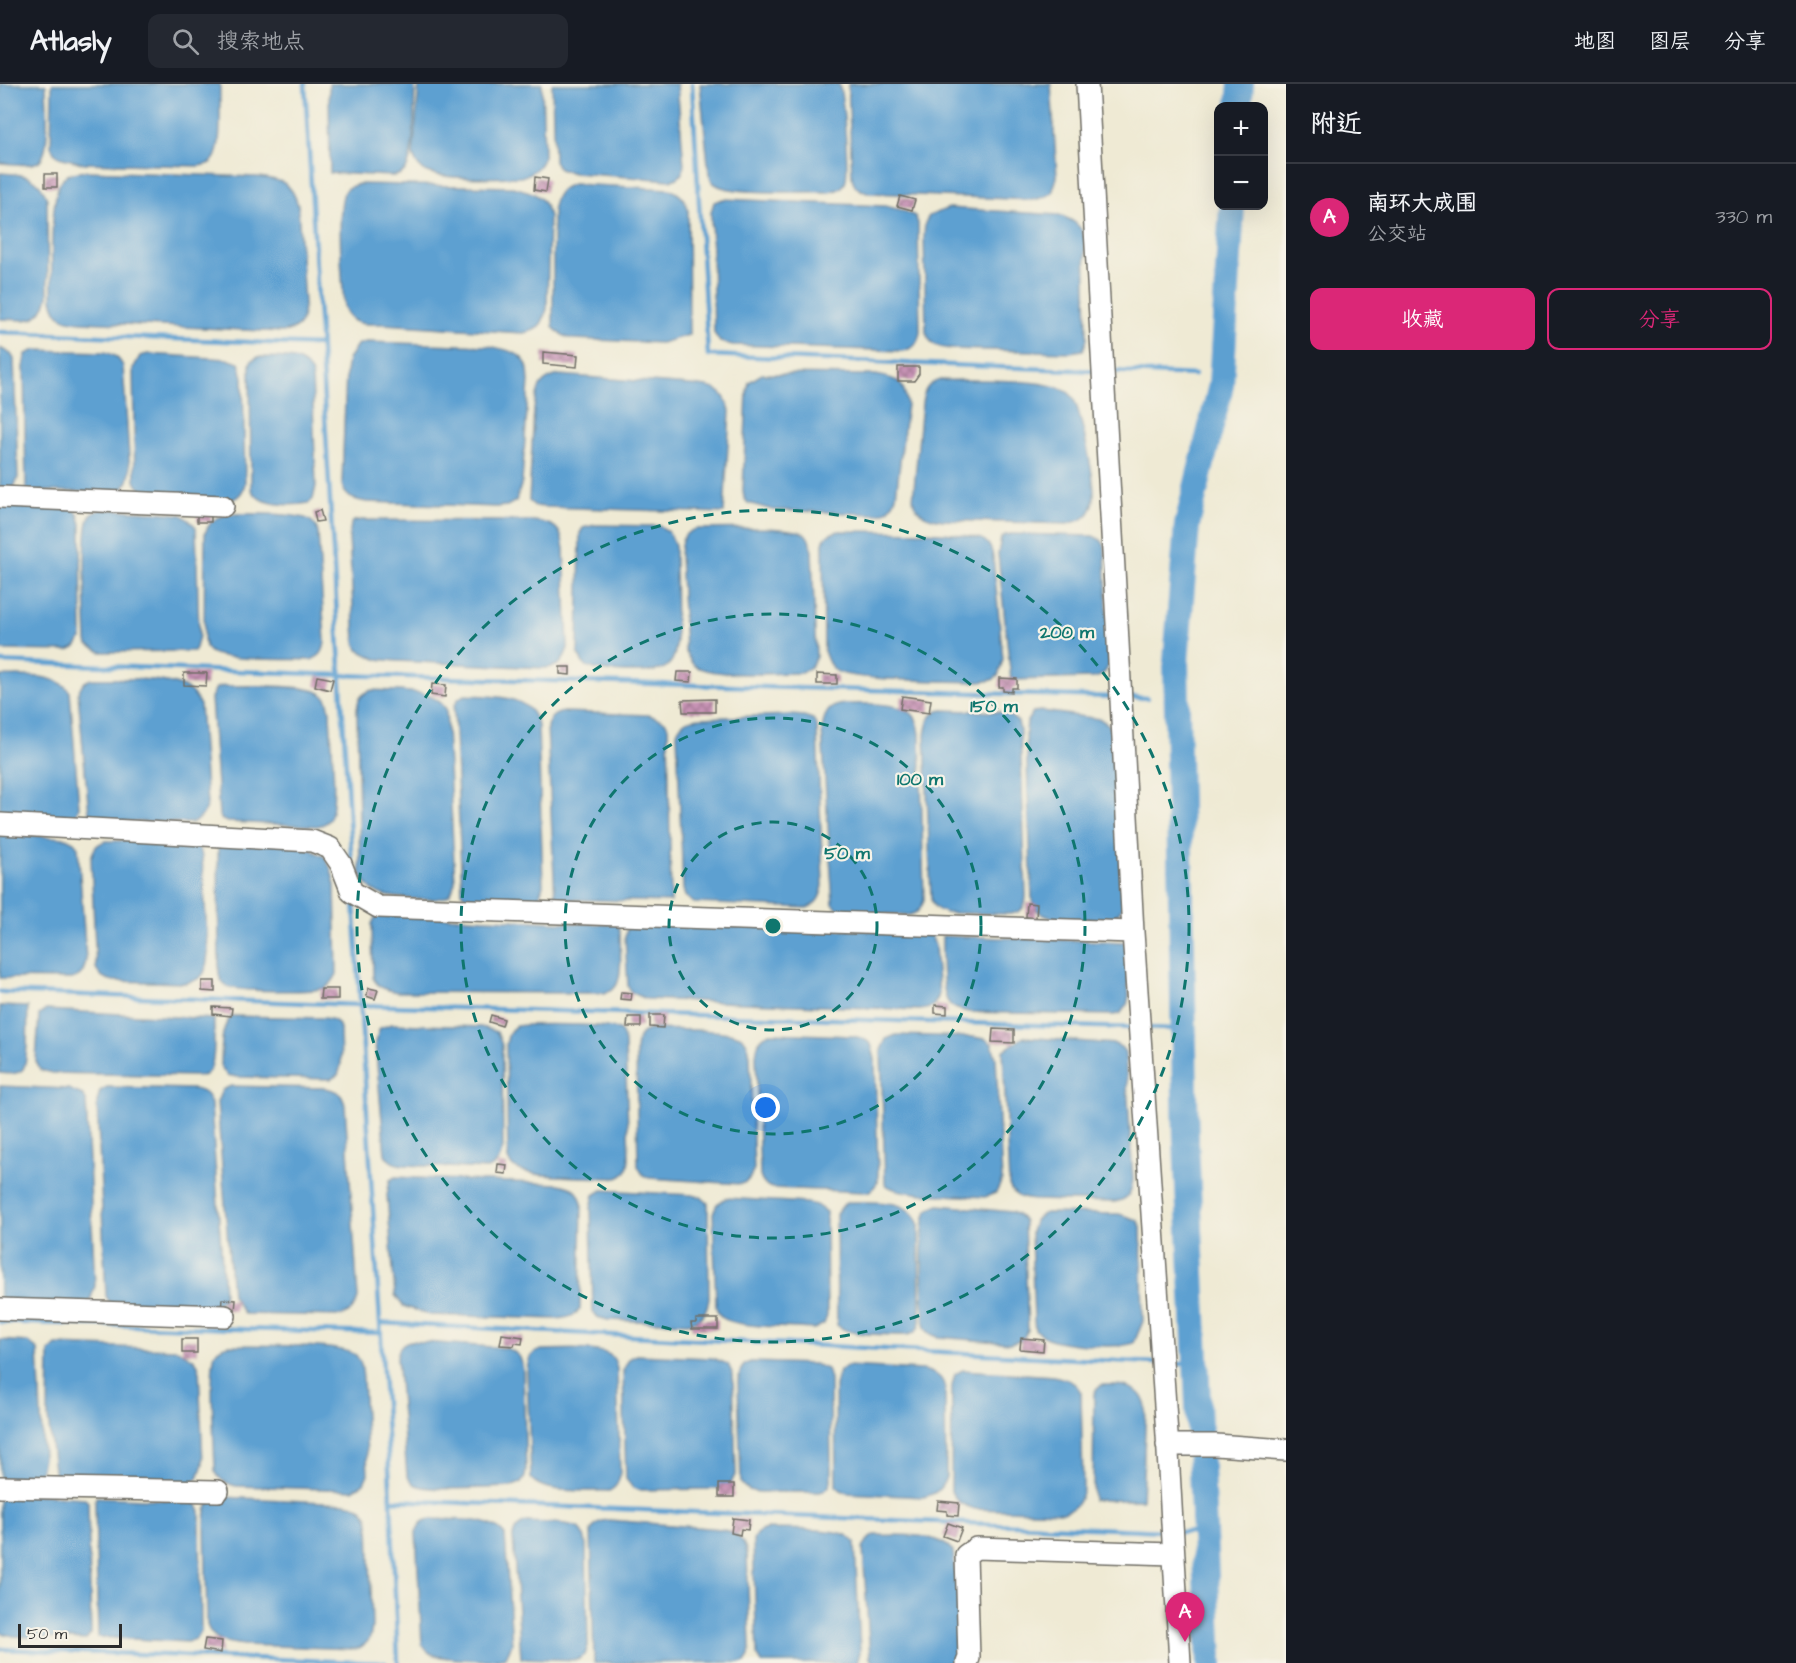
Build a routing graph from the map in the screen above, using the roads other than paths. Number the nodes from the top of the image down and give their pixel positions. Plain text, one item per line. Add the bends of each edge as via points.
1 (1087, 84) edge
2 (0, 497) edge
3 (223, 506) dead end
4 (0, 824) edge
5 (1132, 932) junction
6 (0, 1309) edge
7 (225, 1316) dead end
8 (1172, 1445) junction
9 (1286, 1450) edge
10 (0, 1487) edge
11 (218, 1491) dead end
12 (1173, 1554) junction
13 (967, 1663) edge
14 (1180, 1663) edge

1 - 5 street
2 - 3 street
4 - 5 street via 312,841 330,848 352,892 378,907
5 - 8 street
6 - 7 street
8 - 9 street
8 - 12 street
10 - 11 street
12 - 13 street via 976,1548 966,1555
12 - 14 street

